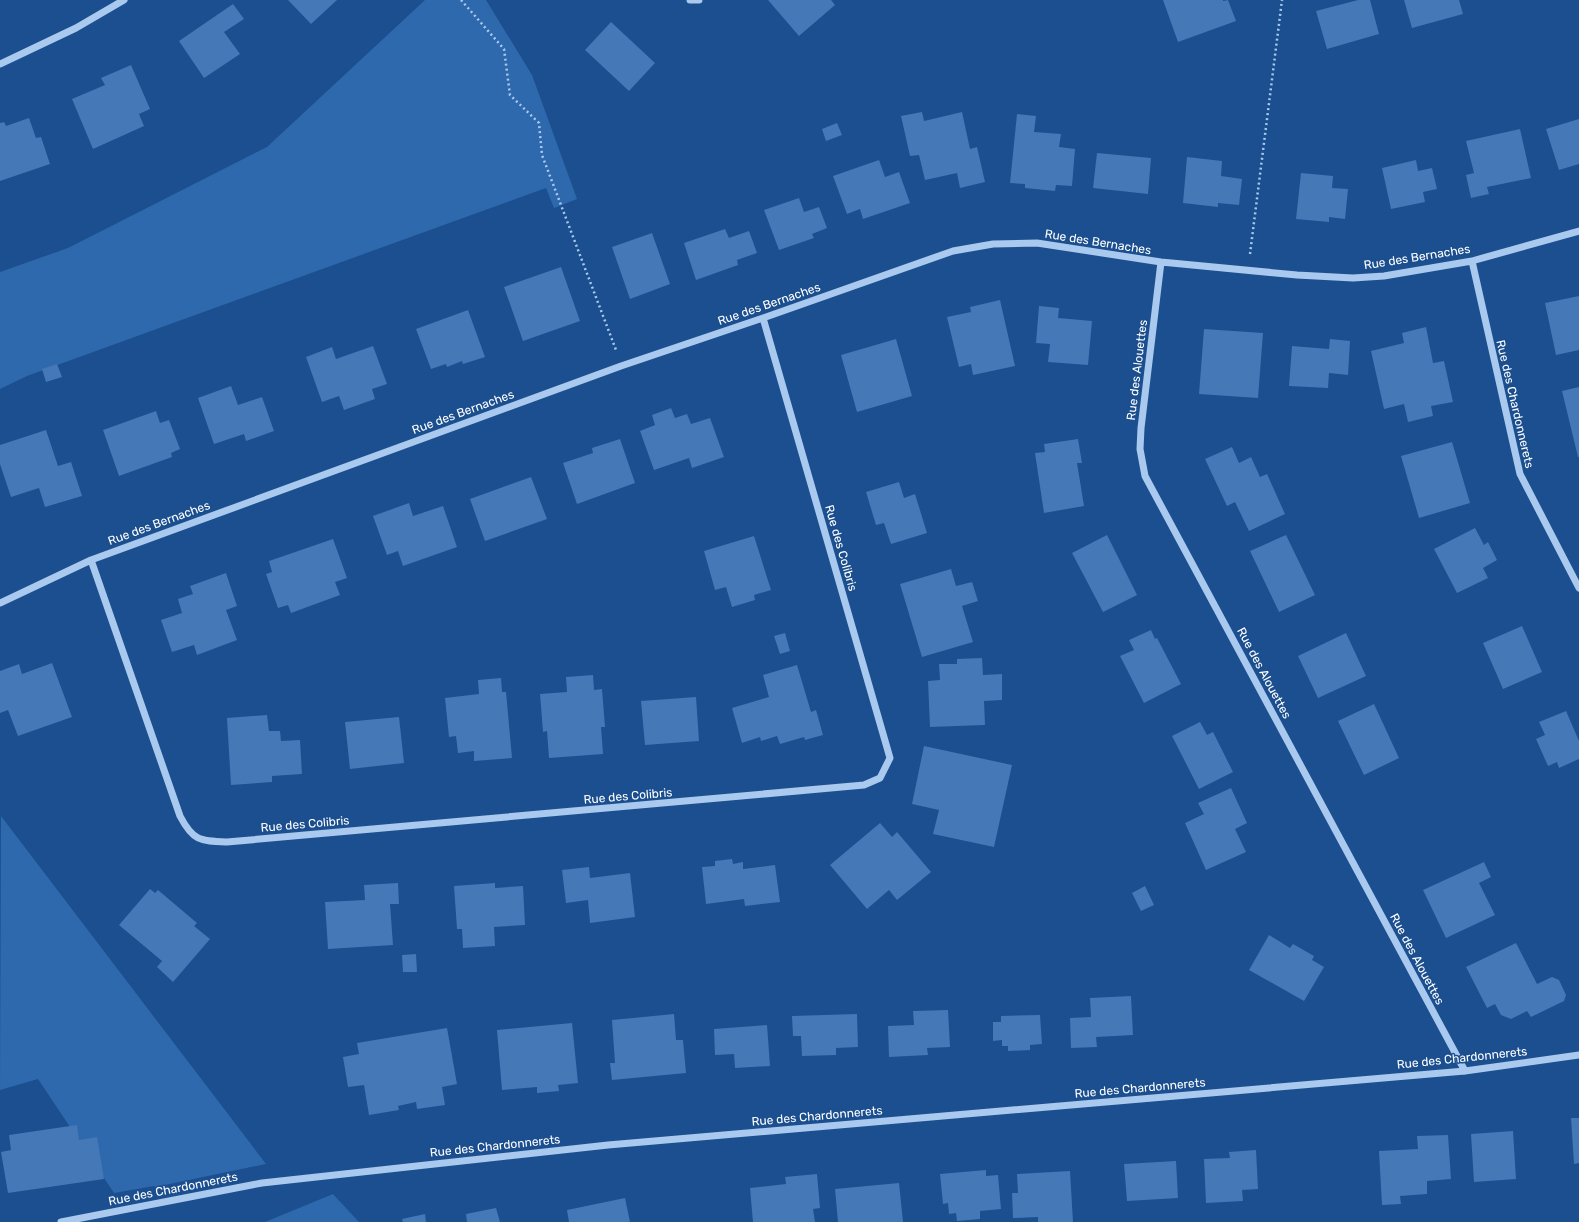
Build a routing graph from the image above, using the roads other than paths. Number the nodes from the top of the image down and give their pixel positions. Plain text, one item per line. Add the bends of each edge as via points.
1 (124, 0) edge
2 (690, 0) edge
3 (699, 0) edge
4 (0, 64) edge
5 (1579, 231) edge
6 (1472, 260) junction
7 (1161, 262) junction
8 (763, 318) junction
9 (91, 560) junction
10 (1579, 588) edge
11 (0, 603) edge
12 (1579, 1055) edge
13 (1465, 1071) junction
14 (61, 1222) edge

1 - 4 street via 76,28
2 - 3 street
5 - 6 street, Rue des Bernaches
6 - 7 street, Rue des Bernaches via 1384,276 1353,278
6 - 10 street, Rue des Chardonnerets via 1520,474
7 - 8 street, Rue des Bernaches via 1037,243 993,244 953,251
7 - 13 street, Rue des Alouettes via 1140,435 1145,476
8 - 9 street, Rue des Bernaches via 621,366
8 - 9 street, Rue des Colibris via 890,758 880,778 864,785 205,842 188,832 180,816
9 - 11 street, Rue des Bernaches
12 - 13 street, Rue des Chardonnerets
13 - 14 street, Rue des Chardonnerets via 600,1145 262,1183

